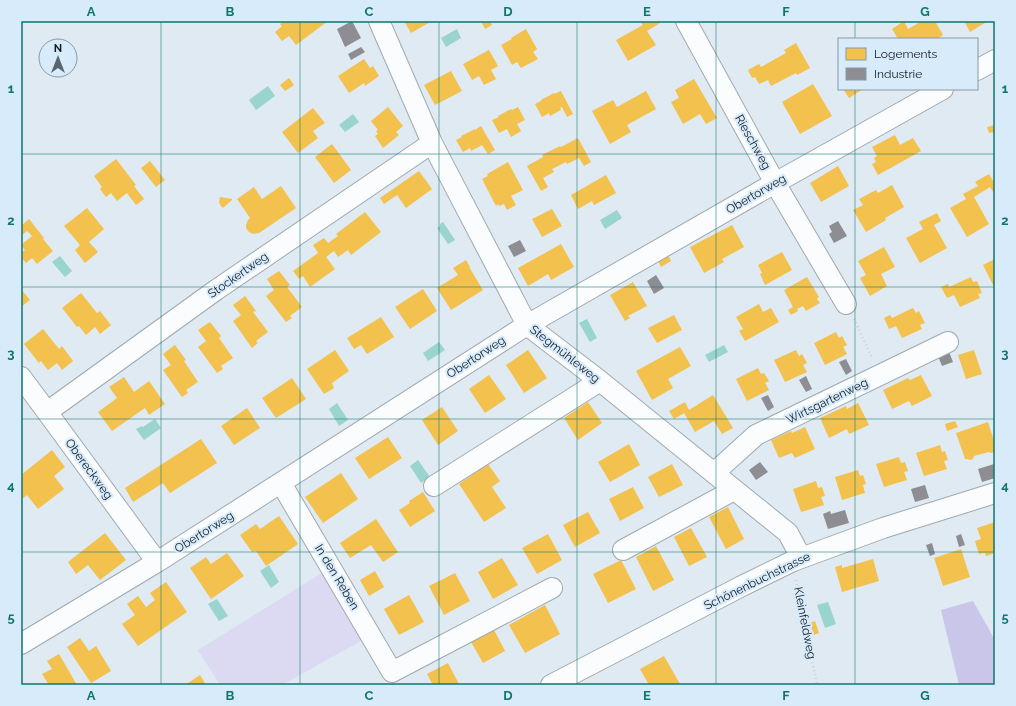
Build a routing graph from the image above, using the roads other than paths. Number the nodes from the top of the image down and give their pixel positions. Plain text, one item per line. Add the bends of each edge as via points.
1 (379, 21) edge
2 (686, 21) edge
3 (995, 60) edge
4 (978, 69) edge
5 (941, 90) edge
6 (432, 143) junction
7 (775, 183) junction
8 (846, 304) road end
9 (527, 325) junction
10 (948, 342) dead end
11 (21, 377) edge
12 (600, 381) junction
13 (47, 412) junction
14 (714, 473) junction
15 (281, 483) junction
16 (434, 486) dead end
17 (734, 490) junction
18 (995, 493) edge
19 (623, 550) dead end
20 (797, 559) junction
21 (156, 562) junction
22 (552, 588) dead end
23 (21, 644) edge
24 (551, 685) edge

1 - 6 street, Stegmühleweg
2 - 7 street, Rieschweg
3 - 4 street
5 - 7 street, Obertorweg
6 - 9 street, Stegmühleweg
6 - 13 street, Stockertweg via 216,290
7 - 8 street, Rieschweg
7 - 9 street, Obertorweg
9 - 12 street, Stegmühleweg
9 - 15 street, Obertorweg
10 - 14 street, Wirtsgartenweg via 756,435
11 - 13 street, Obereckweg
12 - 14 street, Stegmühleweg
12 - 16 street
13 - 21 street, Obereckweg
14 - 17 street, Stegmühleweg
15 - 21 street, Obertorweg
15 - 22 street, In den Reben via 392,672
17 - 19 street
17 - 20 street, Stegmühleweg via 788,533 796,548
18 - 20 street, Schönenbuchstrasse via 883,528
20 - 24 street, Schönenbuchstrasse
21 - 23 street, Obertorweg

